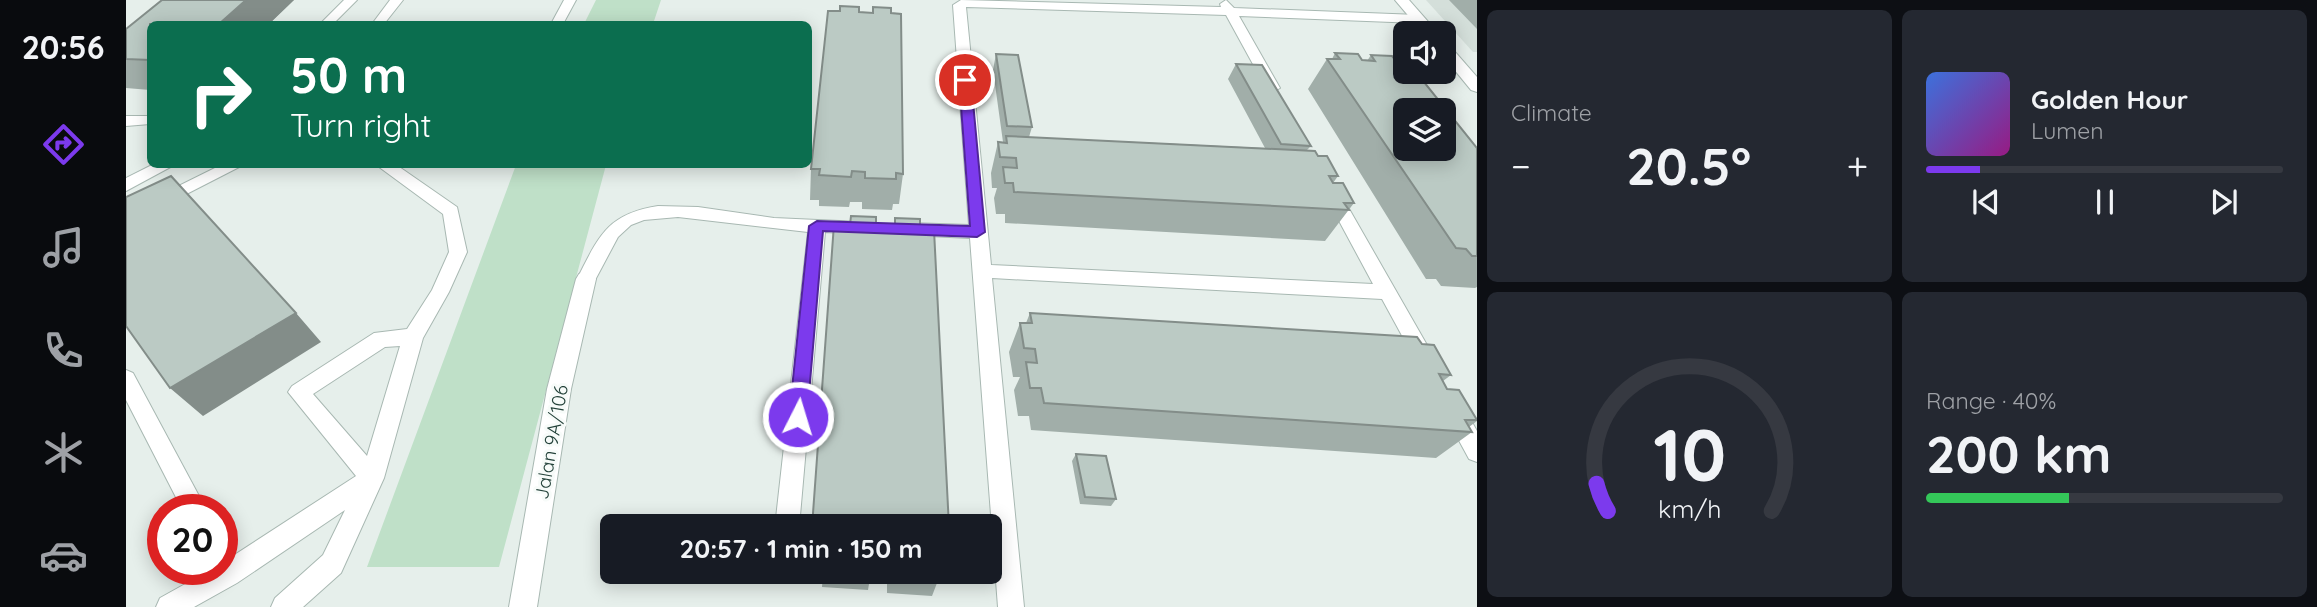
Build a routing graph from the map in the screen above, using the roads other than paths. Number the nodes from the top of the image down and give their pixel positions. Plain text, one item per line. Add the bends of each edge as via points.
1 (351, 0) edge
2 (397, 0) edge
3 (570, 0) edge
4 (1402, 0) edge
5 (1227, 6) edge
6 (1418, 19) joint
7 (329, 21) edge
8 (380, 21) edge
9 (559, 21) edge
10 (1456, 60) edge
11 (1471, 76) edge
12 (1477, 87) edge
13 (1282, 105) edge
14 (147, 120) edge
15 (126, 121) edge
16 (159, 168) edge
17 (229, 168) edge
18 (389, 168) edge
19 (1322, 175) edge
20 (126, 185) edge
21 (126, 219) edge
22 (817, 226) junction
23 (977, 232) junction
24 (982, 271) junction
25 (586, 279) joint
26 (1388, 292) junction
27 (413, 337) junction
28 (1432, 372) edge
29 (126, 379) edge
30 (1445, 395) edge
31 (1477, 452) edge
32 (372, 478) junction
33 (186, 494) edge
34 (788, 514) edge
35 (238, 561) edge
36 (201, 585) edge
37 (169, 607) edge
38 (284, 607) edge
39 (523, 607) edge
40 (1011, 607) edge

1 - 7 lane
2 - 8 lane
3 - 9 lane
4 - 6 street
5 - 6 lane
5 - 13 lane
5 - 23 lane via 970,1 959,5
10 - 11 street
11 - 12 street
14 - 15 lane
16 - 20 lane
17 - 21 lane
18 - 27 lane via 451,211 458,252
19 - 26 lane
22 - 23 lane
22 - 25 lane via 692,212 654,213 626,220 608,236
22 - 34 lane
23 - 24 lane
24 - 26 lane
24 - 40 lane
25 - 39 street, Jalan 9A/106 via 559,389
26 - 28 lane
27 - 32 lane
27 - 32 lane via 381,339 299,391
29 - 33 lane
30 - 31 lane
32 - 35 lane
32 - 38 lane via 332,564
36 - 37 lane

